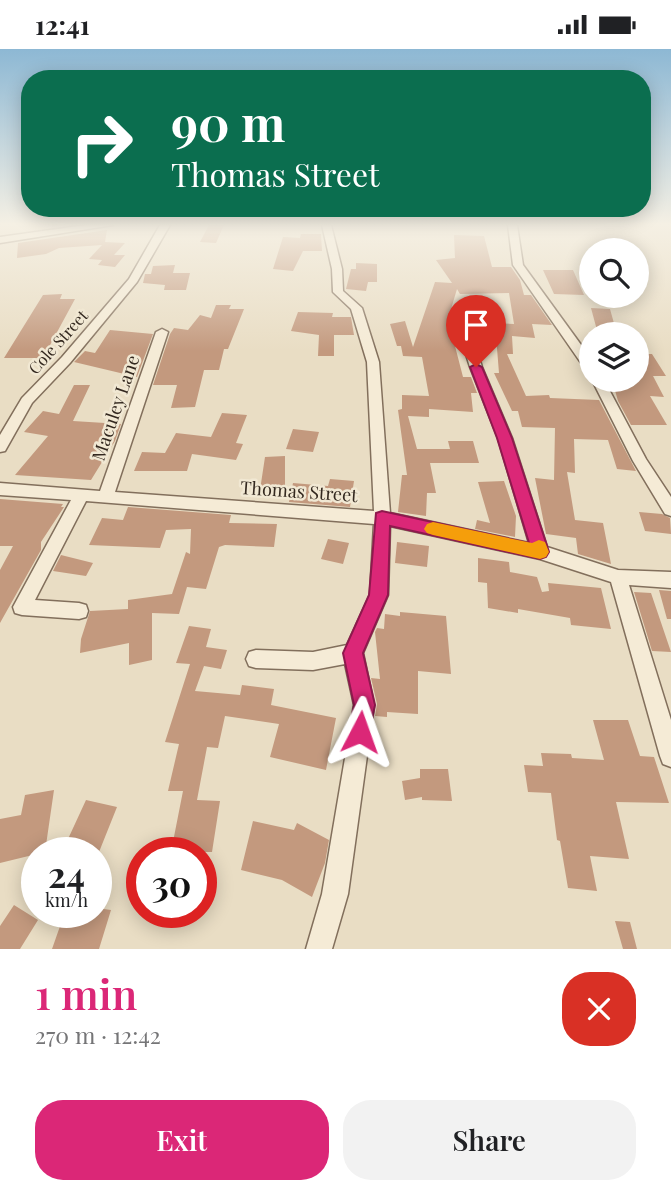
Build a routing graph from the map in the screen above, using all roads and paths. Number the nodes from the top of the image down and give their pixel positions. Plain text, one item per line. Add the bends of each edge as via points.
1 (140, 267) edge
2 (336, 267) edge
3 (519, 267) edge
4 (459, 313) dead end
5 (162, 332) dead end
6 (579, 350) edge
7 (604, 392) edge
8 (0, 447) edge
9 (0, 489) edge
10 (82, 494) junction
11 (106, 496) junction
12 (671, 510) edge
13 (382, 518) junction
14 (540, 552) junction
15 (618, 577) junction
16 (671, 580) edge
17 (79, 611) dead end
18 (353, 653) junction
19 (256, 659) dead end
20 (671, 756) edge
21 (319, 949) edge

1 - 8 street, Cole Street via 66,360 26,401
2 - 13 street via 338,292 355,308 373,362
3 - 6 street
4 - 14 street
5 - 11 street, Maculey Lane
7 - 12 street
9 - 10 street, Thomas Street
10 - 11 street, Thomas Street
10 - 17 street via 22,607
11 - 13 street, Thomas Street
13 - 14 street, Thomas Street
13 - 18 street via 379,595
14 - 15 street, Thomas Street
15 - 16 street, Thomas Street
15 - 20 street
18 - 19 street via 313,661
18 - 21 street via 364,705 335,894

